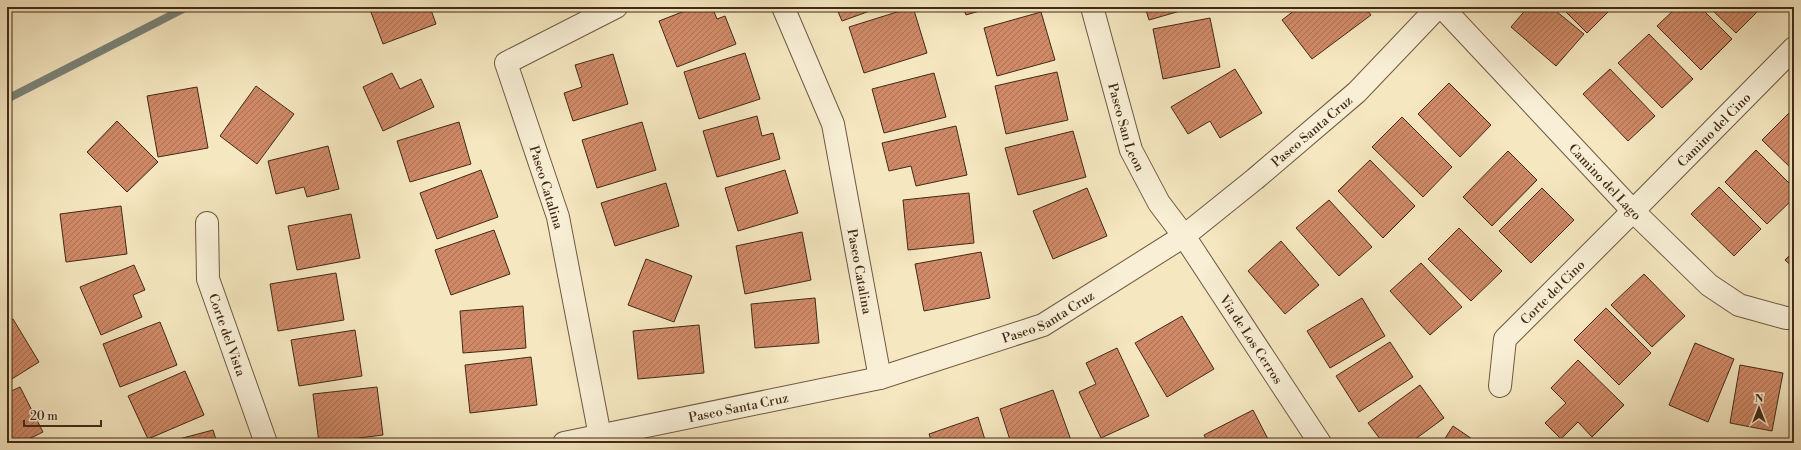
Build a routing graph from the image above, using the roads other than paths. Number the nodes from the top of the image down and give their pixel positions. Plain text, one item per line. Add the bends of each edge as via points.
1 (616, 7) edge
2 (783, 7) edge
3 (1092, 7) edge
4 (1438, 7) edge
5 (1442, 7) edge
6 (1794, 48) edge
7 (1633, 212) junction
8 (207, 223) dead end
9 (1184, 236) junction
10 (1794, 318) edge
11 (880, 378) junction
12 (1500, 386) dead end
13 (600, 436) junction
14 (266, 443) edge
15 (564, 443) edge
16 (1320, 443) edge

1 - 13 street, Paseo Catalina via 506,63 558,218
2 - 11 street, Paseo Catalina via 833,124
3 - 9 street, Paseo San Leon via 1131,150 1159,202
4 - 9 street, Paseo Santa Cruz via 1357,92
5 - 7 street, Camino del Lago
6 - 7 street, Camino del Cino
7 - 10 street, Camino del Lago via 1709,285 1740,305
7 - 12 street, Corte del Cino via 1505,339
8 - 14 street, Corte del Vista via 208,279
9 - 11 street, Paseo Santa Cruz via 1043,325
9 - 16 street, Via de Los Cerros
11 - 13 street, Paseo Santa Cruz
13 - 15 street, Paseo Santa Cruz

